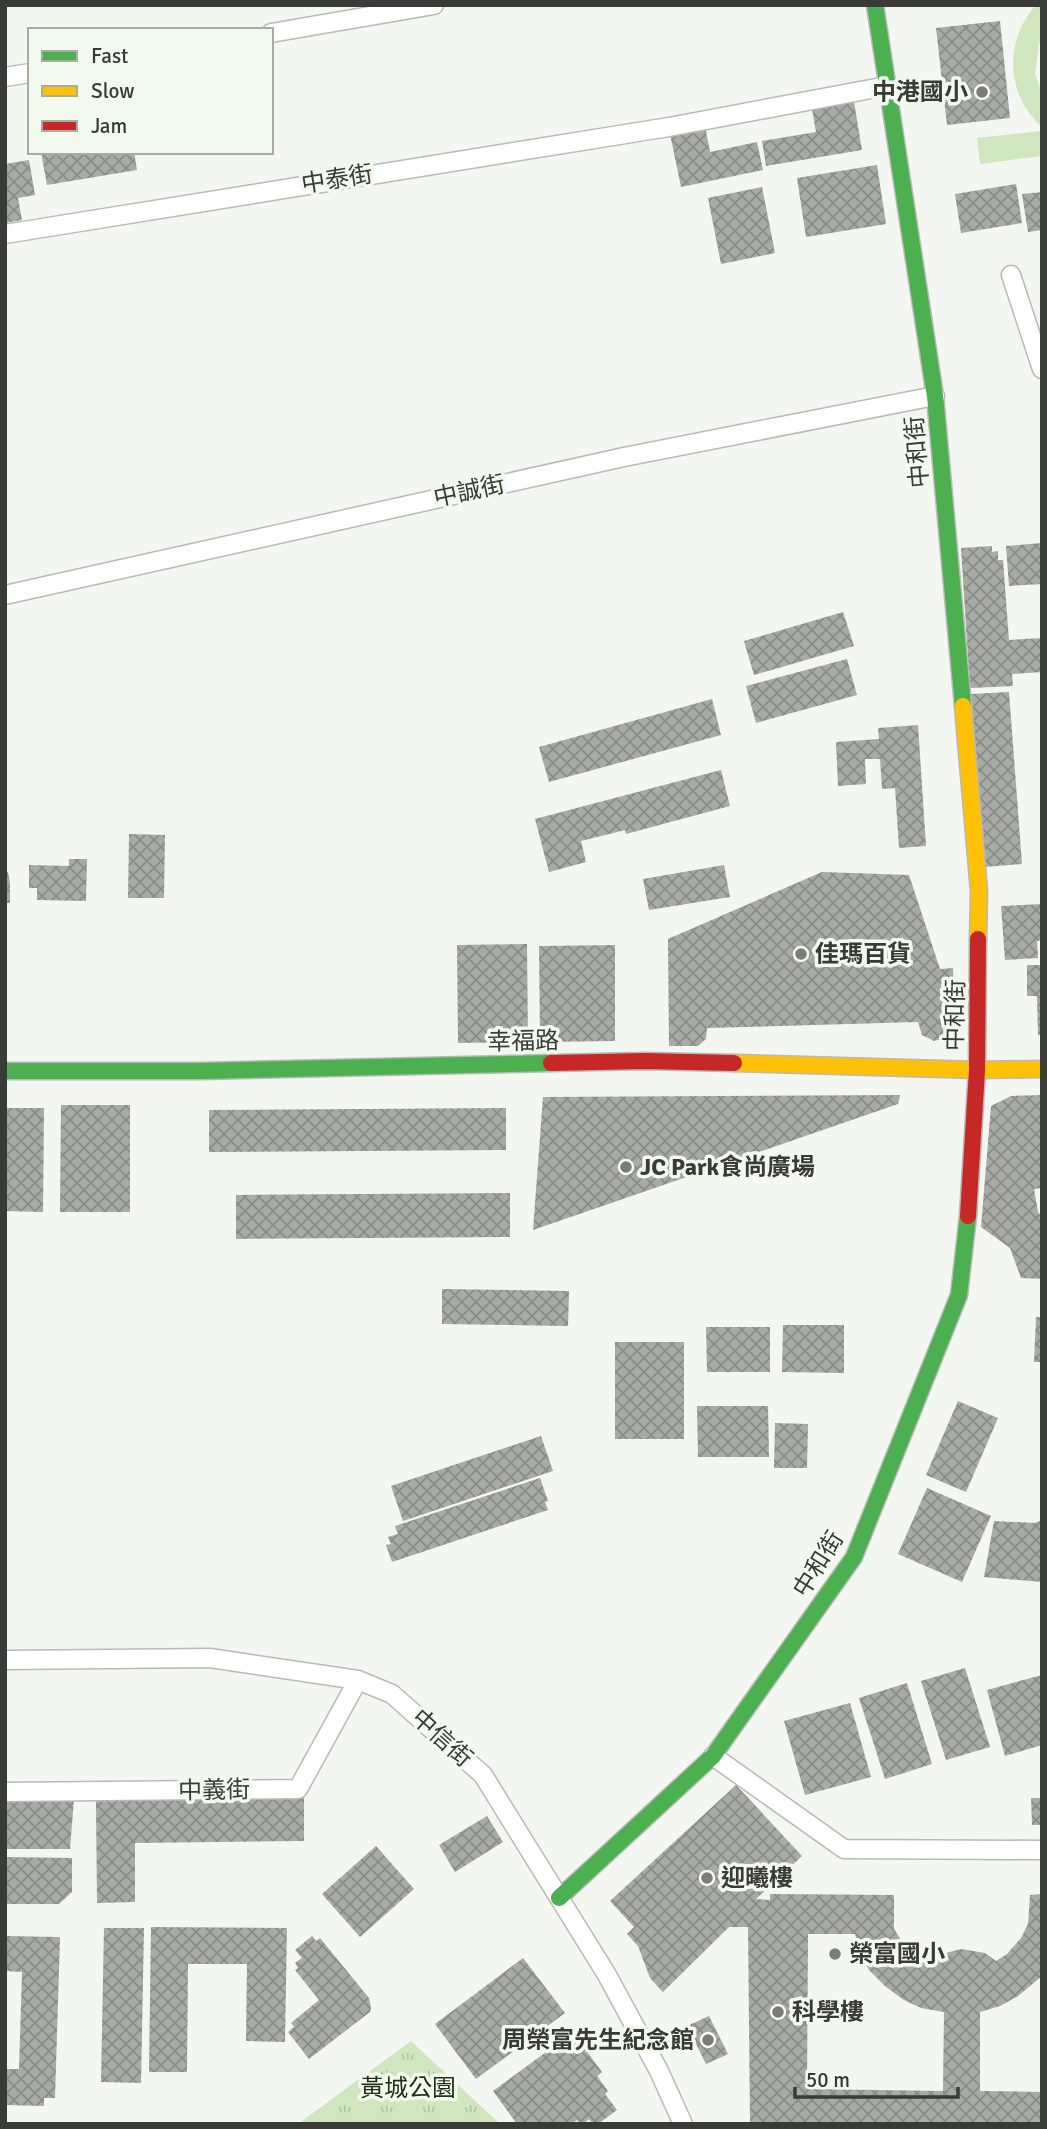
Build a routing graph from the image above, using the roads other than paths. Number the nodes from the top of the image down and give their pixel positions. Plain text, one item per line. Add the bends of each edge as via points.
1 (434, 5) edge
2 (875, 5) edge
3 (273, 33) edge
4 (28, 73) edge
5 (5, 77) edge
6 (887, 86) junction
7 (5, 234) edge
8 (1011, 275) dead end
9 (1042, 369) edge
10 (935, 396) junction
11 (5, 595) edge
12 (1042, 1069) edge
13 (977, 1070) junction
14 (5, 1071) edge
15 (5, 1660) edge
16 (358, 1681) junction
17 (713, 1756) junction
18 (5, 1792) edge
19 (1042, 1850) edge
20 (559, 1898) junction
21 (683, 2124) edge

1 - 3 street
2 - 6 street, 中和街
4 - 5 street
6 - 7 street, 中泰街 via 669,127
6 - 10 street, 中和街
8 - 9 street
10 - 11 street, 中誠街 via 624,457
10 - 13 street, 中和街 via 979,891
12 - 13 street, 幸福路
13 - 14 street, 幸福路 via 645,1062
13 - 17 street, 中和街 via 959,1294 854,1557
15 - 16 street, 中信街 via 210,1658
16 - 18 street, 中義街 via 298,1789
16 - 20 street, 中信街 via 392,1694 483,1775
17 - 19 street via 844,1849
17 - 20 street, 中和街
20 - 21 street, 中信街 via 607,1975

